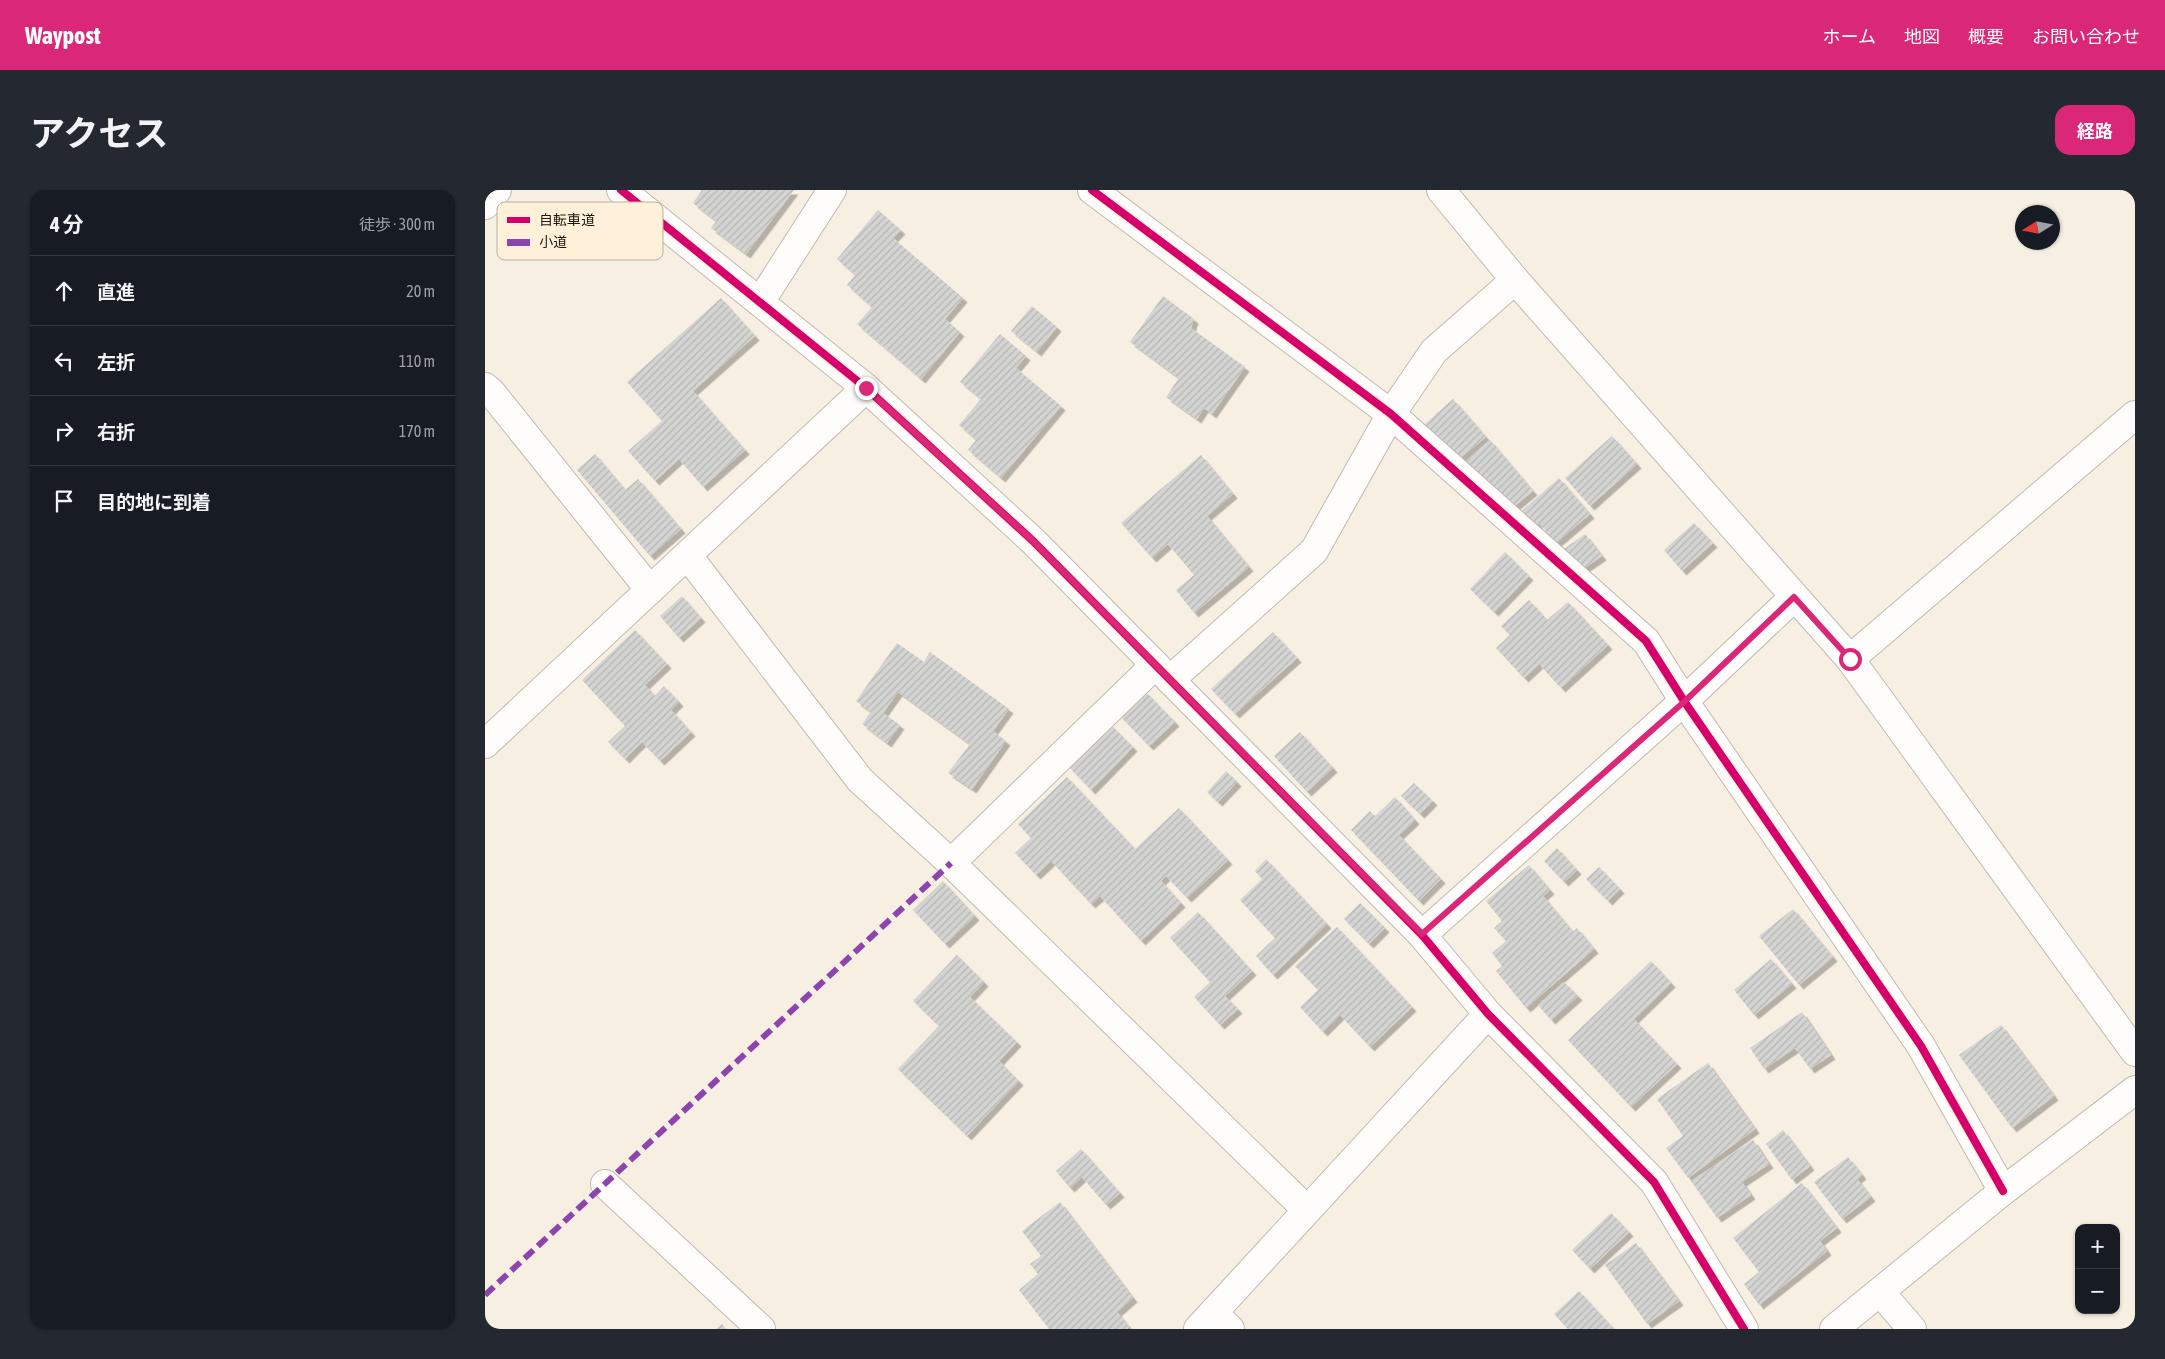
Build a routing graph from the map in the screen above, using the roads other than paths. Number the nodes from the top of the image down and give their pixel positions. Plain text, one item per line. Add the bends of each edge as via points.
1 (497, 190) edge
2 (621, 190) edge
3 (832, 190) edge
4 (1092, 190) edge
5 (1441, 190) edge
6 (636, 202) edge
7 (485, 205) edge
8 (663, 224) edge
9 (1515, 280) junction
10 (760, 302) junction
11 (485, 387) edge
12 (866, 388) junction
13 (1391, 414) junction
14 (2135, 415) edge
15 (688, 556) junction
16 (651, 590) junction
17 (1794, 597) junction
18 (1850, 659) junction
19 (1162, 672) junction
20 (1685, 701) junction
21 (485, 744) edge
22 (951, 863) junction
23 (1422, 934) junction
24 (1488, 1014) junction
25 (2135, 1052) edge
26 (2135, 1090) edge
27 (605, 1184) dead end
28 (2003, 1191) junction
29 (1307, 1210) junction
30 (1880, 1292) junction
31 (1214, 1324) edge
32 (761, 1329) edge
33 (1744, 1329) edge
34 (1834, 1329) edge
35 (1912, 1329) edge

1 - 7 street
2 - 6 street
3 - 10 street
4 - 13 street
5 - 9 street
8 - 10 street
9 - 13 street via 1434,351
9 - 17 street
10 - 12 street
11 - 16 street
12 - 15 street
12 - 19 street via 1033,541
13 - 19 street via 1314,551
13 - 20 street via 1646,641
14 - 18 street
15 - 16 street
15 - 22 street via 860,780
16 - 21 street
17 - 18 street
17 - 20 street
18 - 25 street
19 - 22 street
19 - 23 street
20 - 23 street
20 - 28 street via 1921,1046
22 - 29 street
23 - 24 street
24 - 29 street
24 - 33 street via 1654,1182
26 - 28 street
27 - 32 street
28 - 30 street
29 - 31 street
30 - 34 street
30 - 35 street

